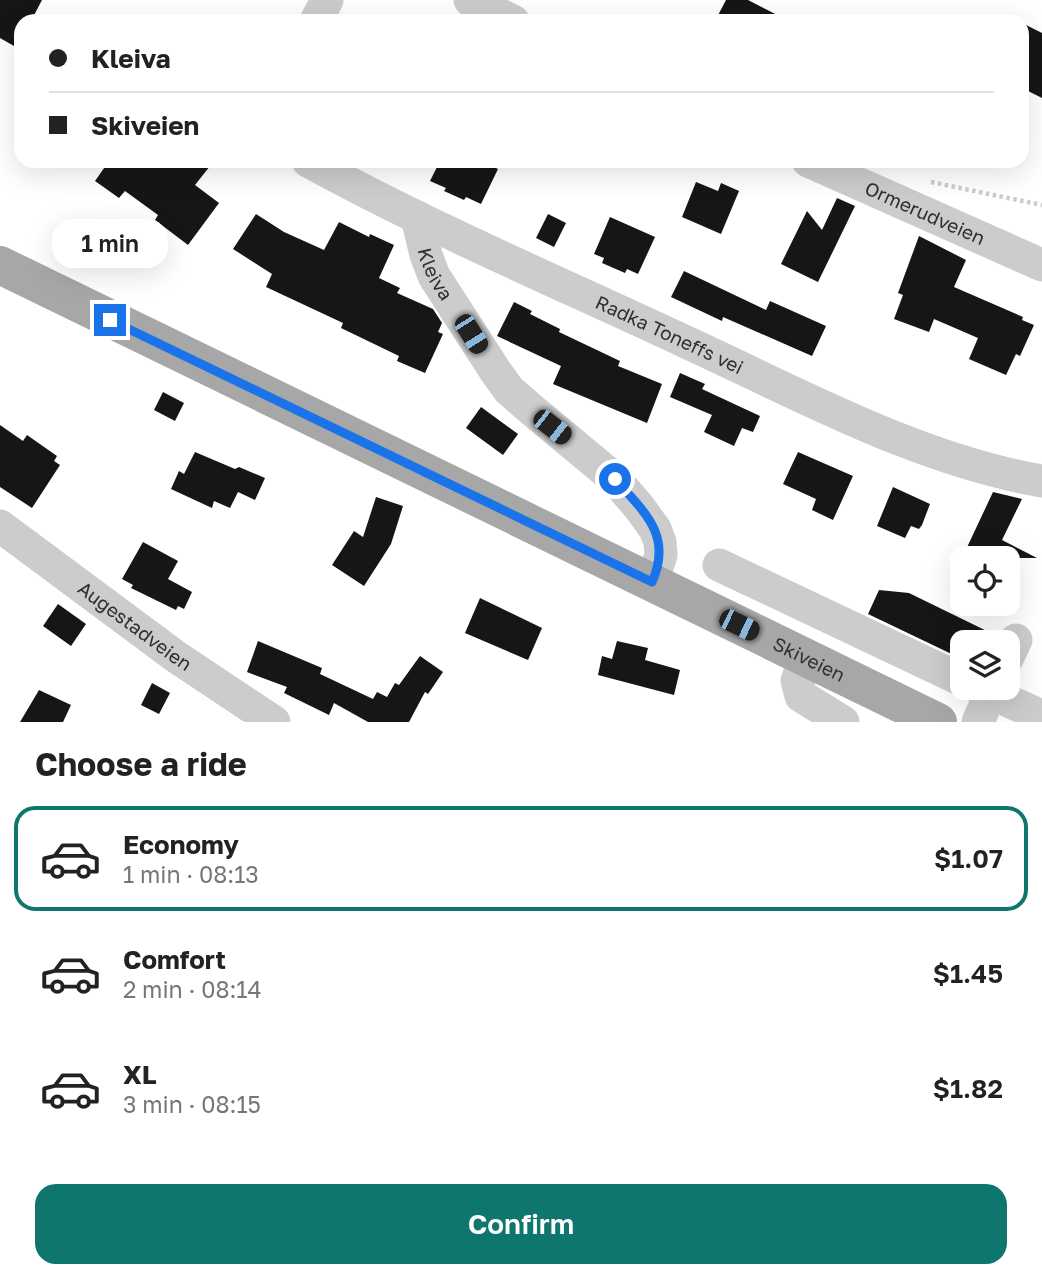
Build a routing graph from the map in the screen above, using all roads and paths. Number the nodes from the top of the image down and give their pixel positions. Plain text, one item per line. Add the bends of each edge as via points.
1 (470, 0) edge
2 (499, 14) edge
3 (322, 168) edge
4 (823, 168) edge
5 (920, 181) dead end
6 (1042, 205) edge
7 (417, 217) junction
8 (0, 265) edge
9 (1042, 265) edge
10 (1042, 481) edge
11 (0, 526) edge
12 (719, 565) dead end
13 (652, 582) junction
14 (804, 657) junction
15 (950, 679) edge
16 (998, 700) edge
17 (1042, 716) edge
18 (274, 722) edge
19 (843, 722) edge
20 (938, 722) edge

1 - 2 street
3 - 7 street, Radka Toneffs vei
4 - 9 street, Ormerudveien
5 - 6 path
7 - 10 street, Radka Toneffs vei via 837,412 966,463
7 - 13 street, Kleiva via 434,276 496,372 517,397 615,479 655,529 661,555
8 - 13 main road, Skiveien
11 - 18 street, Augestadveien via 175,656
12 - 15 street
13 - 14 main road, Skiveien
14 - 19 street via 797,681 802,696
14 - 20 main road, Skiveien
16 - 17 street

